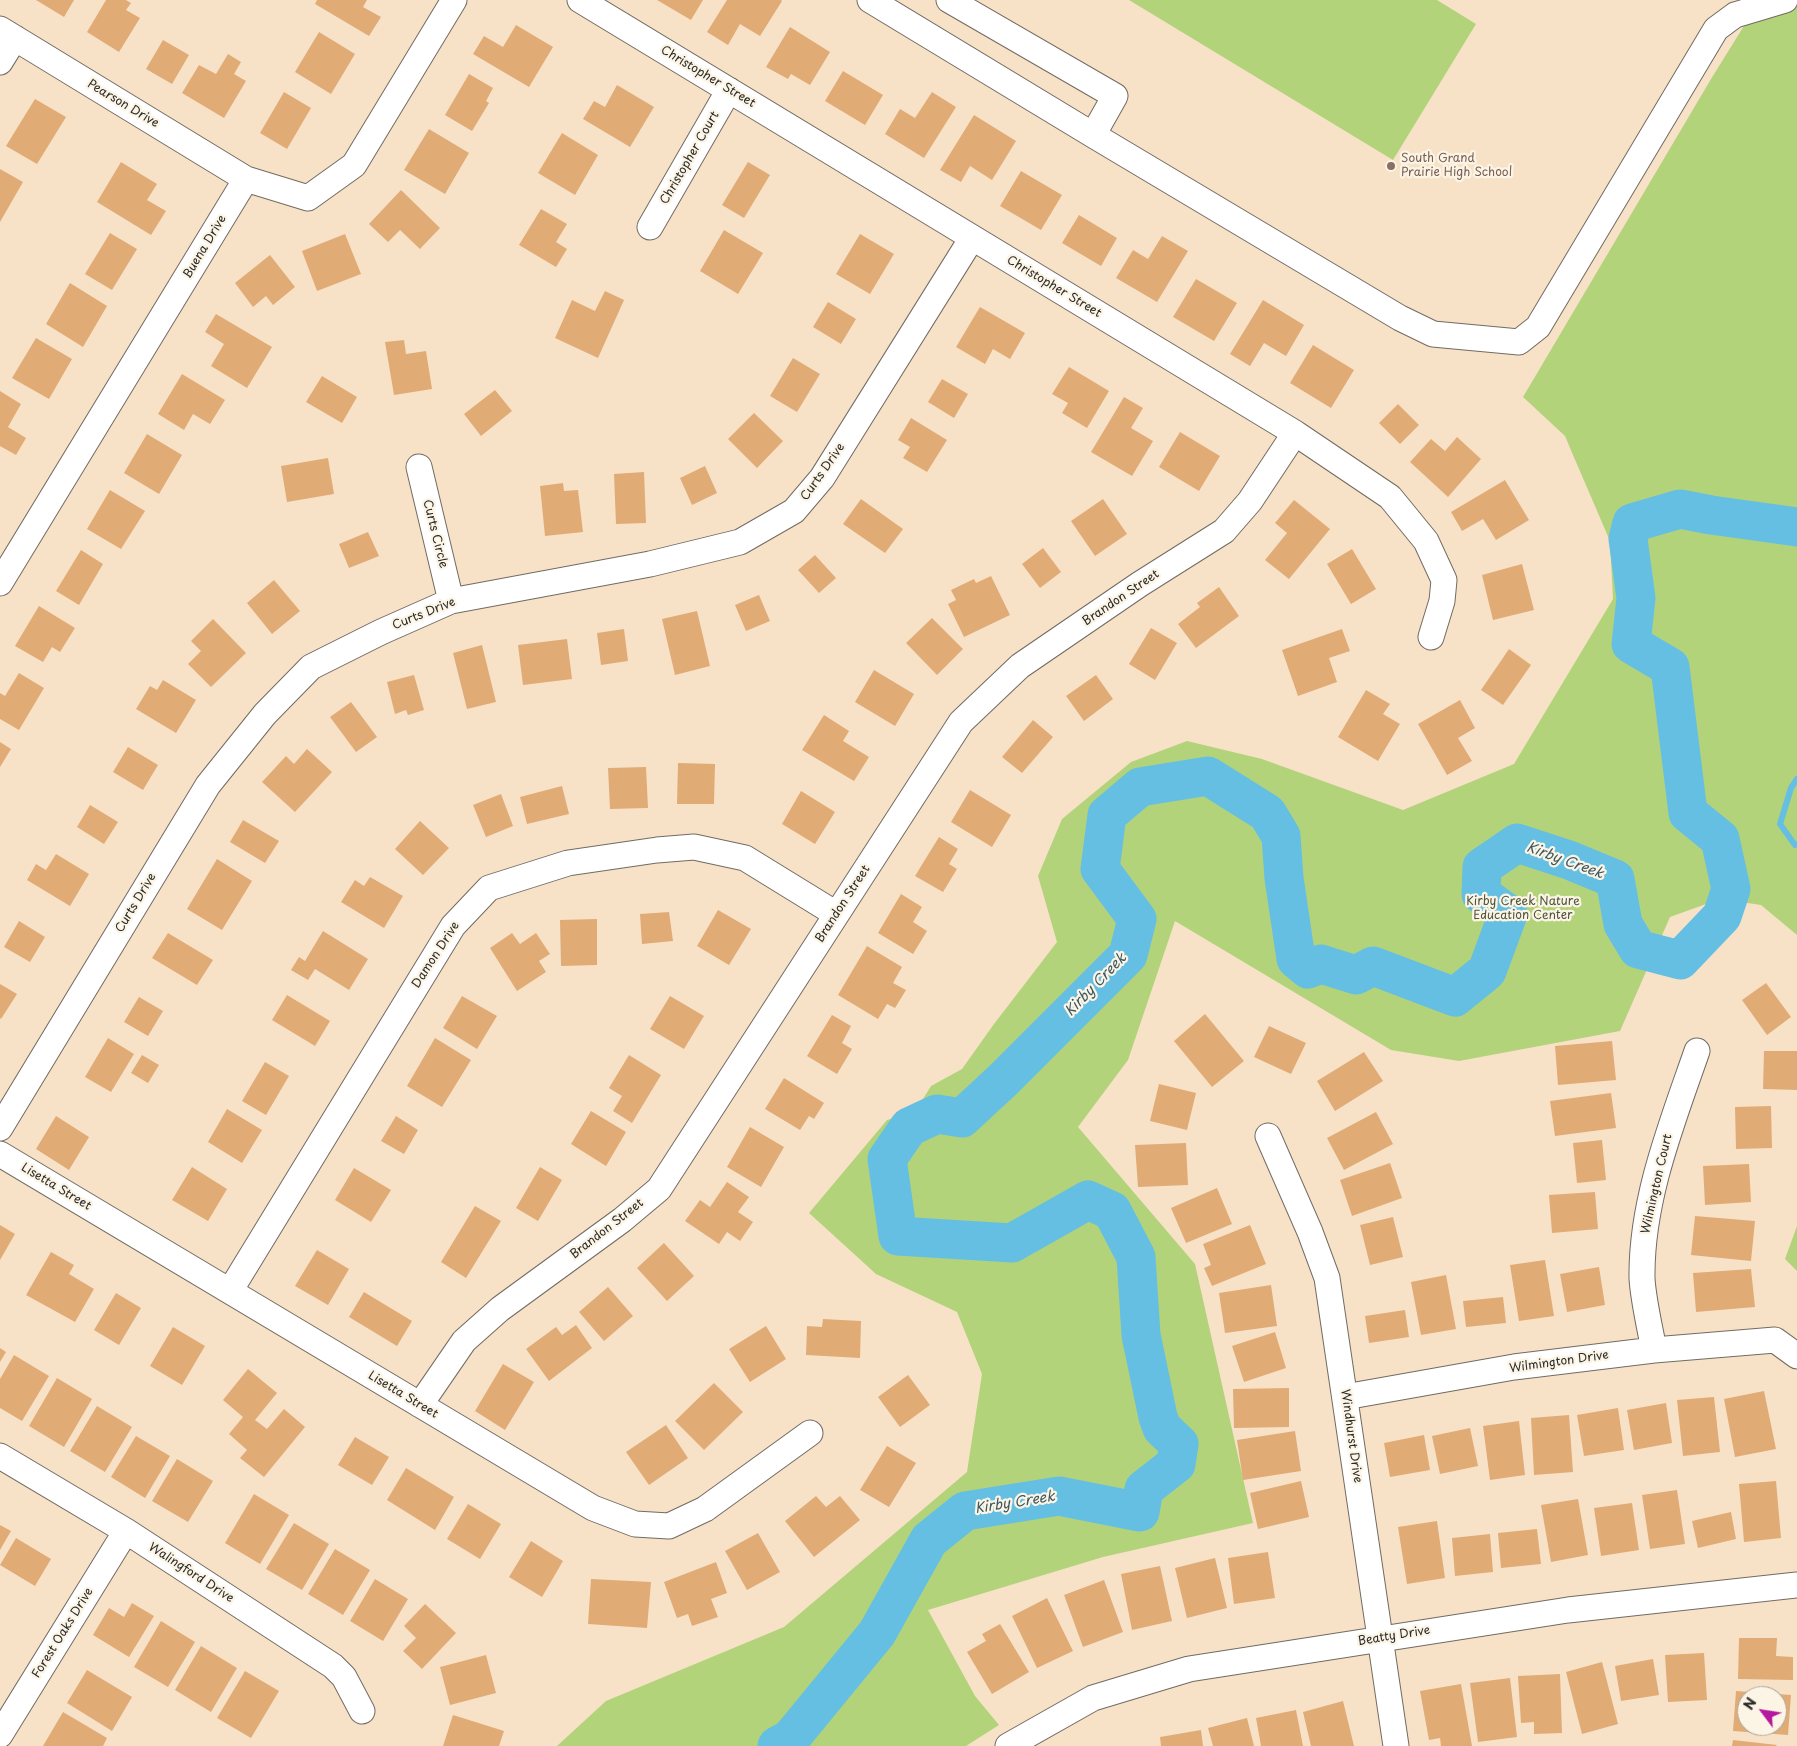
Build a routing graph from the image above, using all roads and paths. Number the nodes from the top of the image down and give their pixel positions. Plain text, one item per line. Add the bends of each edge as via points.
1 (454, 0) edge
2 (580, 0) edge
3 (870, 0) edge
4 (949, 0) edge
5 (1785, 0) edge
6 (7, 33) edge
7 (0, 62) edge
8 (730, 90) junction
9 (1093, 135) junction
10 (246, 179) junction
11 (650, 227) dead end
12 (972, 238) junction
13 (1295, 433) junction
14 (419, 467) dead end
15 (0, 583) edge
16 (451, 601) junction
17 (1431, 637) dead end
18 (836, 914) junction
19 (1697, 1051) dead end
20 (0, 1128) edge
21 (1268, 1136) dead end
22 (0, 1154) edge
23 (230, 1291) junction
24 (1654, 1350) junction
25 (1797, 1356) edge
26 (1345, 1397) junction
27 (420, 1405) junction
28 (810, 1433) dead end
29 (0, 1456) edge
30 (126, 1531) junction
31 (1797, 1585) edge
32 (1380, 1638) junction
33 (362, 1711) dead end
34 (0, 1734) edge
35 (1008, 1746) edge
36 (1396, 1746) edge

1 - 10 street via 354,165 308,198
2 - 8 street, Christopher Street
3 - 9 street
4 - 9 street via 1115,96
5 - 9 street via 1735,15 1716,29 1538,327 1519,342 1432,334
6 - 7 street
6 - 10 street, Pearson Drive
8 - 11 street, Christopher Court
8 - 12 street, Christopher Street
10 - 15 street, Buena Drive
12 - 13 street, Christopher Street
12 - 16 street, Curts Drive via 822,478 794,511 740,542 650,564
13 - 17 street, Christopher Street via 1390,497 1426,541 1444,580 1442,601
13 - 18 street, Brandon Street via 1250,501 1224,531 1020,666 962,722
14 - 16 street, Curts Circle
16 - 20 street, Curts Drive via 311,667 265,714 208,785
18 - 23 street, Damon Drive via 745,858 694,847 568,863 489,888 453,926
18 - 27 street, Brandon Street via 658,1189 622,1220 500,1309 464,1341
19 - 24 street, Wilmington Court via 1664,1148 1644,1236 1642,1280
21 - 26 street, Windhurst Drive via 1327,1278
22 - 23 street, Lisetta Street
23 - 27 street, Lisetta Street
24 - 25 street, Wilmington Drive via 1775,1340
24 - 26 street, Wilmington Drive via 1514,1368
26 - 32 street, Windhurst Drive
27 - 28 street, Lisetta Street via 593,1508 635,1524 669,1526 706,1509
29 - 30 street, Walingford Drive
30 - 33 street, Walingford Drive via 334,1666 344,1677
30 - 34 street, Forest Oaks Drive
31 - 32 street, Beatty Drive via 1568,1610
32 - 35 street, Beatty Drive via 1188,1669 1093,1698
32 - 36 street, Windhurst Drive

